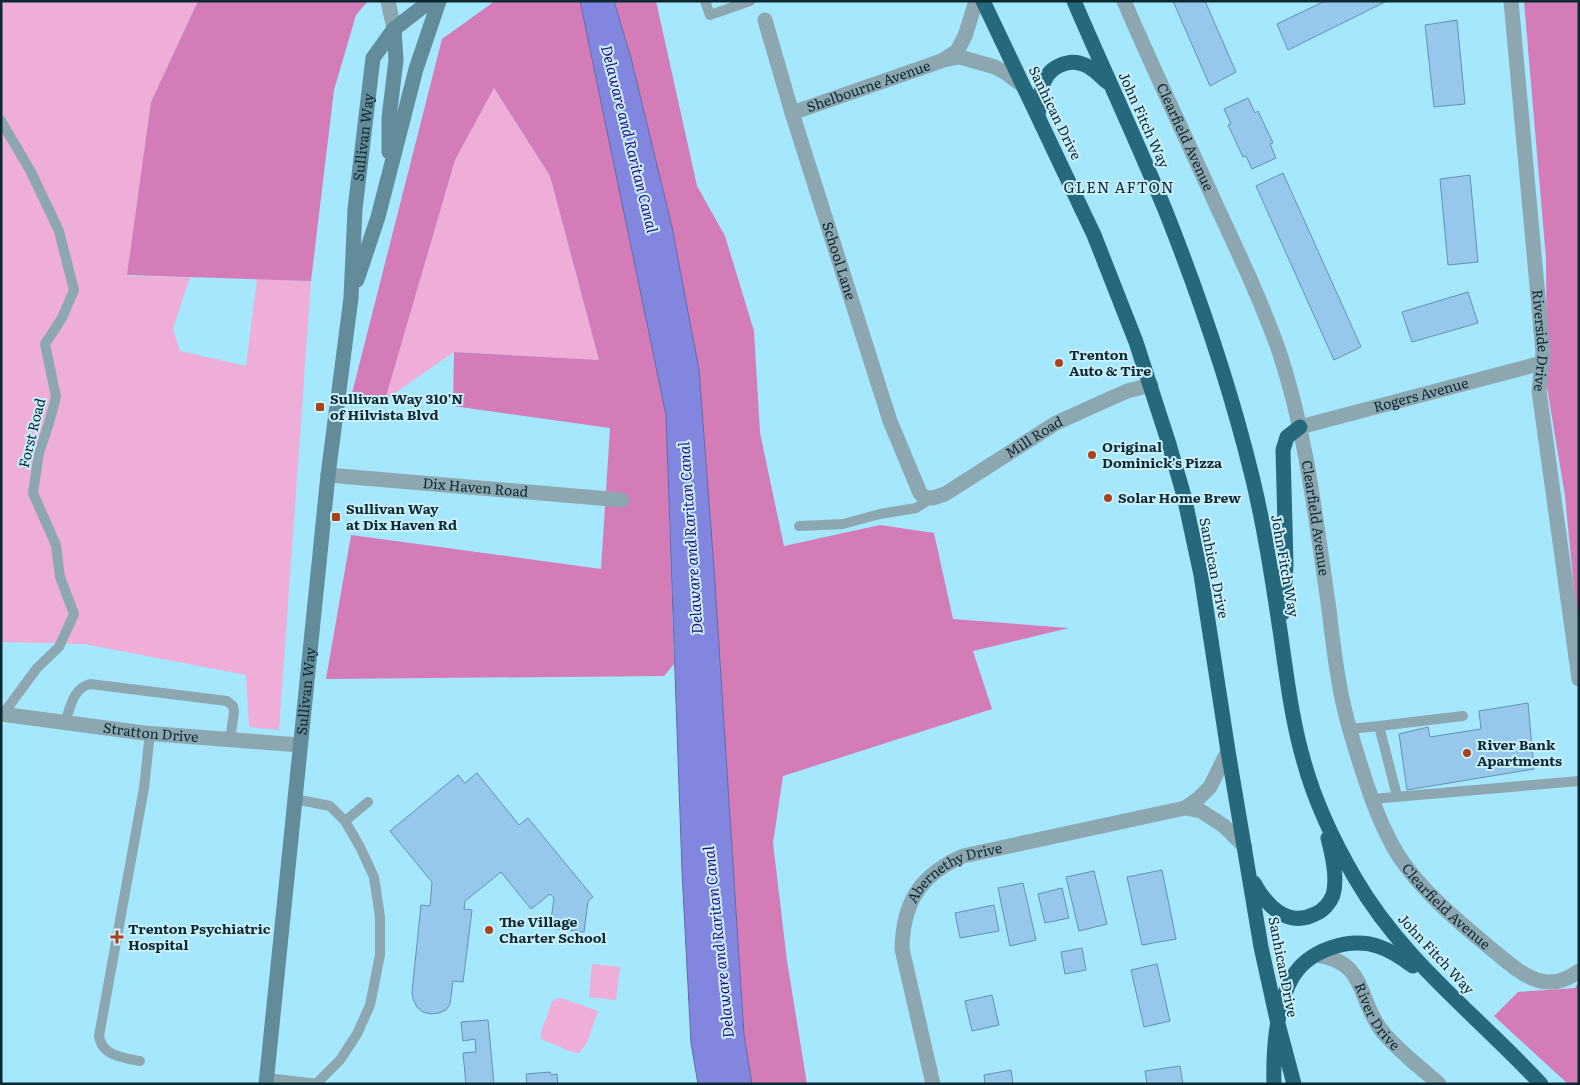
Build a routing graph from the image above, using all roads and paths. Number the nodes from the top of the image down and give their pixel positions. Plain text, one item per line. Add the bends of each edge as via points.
1 (388, 1) edge
2 (430, 1) edge
3 (439, 1) edge
4 (705, 1) edge
5 (750, 1) edge
6 (976, 1) edge
7 (983, 1) edge
8 (1074, 1) edge
9 (1124, 1) edge
10 (1511, 1) edge
11 (765, 20) dead end
12 (394, 29) junction
13 (944, 60) junction
14 (1110, 85) junction
15 (1024, 86) junction
16 (792, 113) junction
17 (1038, 117) junction
18 (1, 121) edge
19 (389, 175) junction
20 (351, 298) junction
21 (1542, 363) junction
22 (1150, 385) junction
23 (1300, 427) junction
24 (328, 475) junction
25 (927, 498) junction
26 (622, 500) dead end
27 (799, 526) dead end
28 (1281, 637) junction
29 (1579, 679) edge
30 (1463, 716) dead end
31 (2, 717) edge
32 (65, 722) junction
33 (1379, 726) junction
34 (1350, 729) junction
35 (150, 733) junction
36 (230, 740) junction
37 (300, 745) junction
38 (1228, 751) junction
39 (1579, 781) edge
40 (1397, 796) junction
41 (295, 799) junction
42 (1372, 799) junction
43 (368, 802) dead end
44 (1185, 808) junction
45 (1323, 816) junction
46 (344, 822) junction
47 (1246, 847) junction
48 (1250, 875) junction
49 (1316, 955) junction
50 (1579, 971) edge
51 (1431, 977) junction
52 (1278, 1024) junction
53 (140, 1060) dead end
54 (266, 1081) edge
55 (318, 1083) edge
56 (933, 1084) edge
57 (1274, 1084) edge
58 (1294, 1084) edge
59 (1439, 1084) edge
60 (1541, 1084) edge

1 - 12 street
2 - 12 main road, Sullivan Way
3 - 19 main road, Sullivan Way via 416,69
4 - 5 lane via 710,15
6 - 13 street, Shelbourne Avenue via 957,51
7 - 15 highway, Sanhican Drive
8 - 14 highway, John Fitch Way
9 - 23 street, Clearfield Avenue via 1254,287 1278,349
10 - 21 street, Riverside Drive
11 - 16 street, School Lane
12 - 19 main road via 396,60
12 - 20 main road, Sullivan Way via 373,58 355,209
13 - 15 street, Shelbourne Avenue via 960,57 995,67
13 - 16 street, Shelbourne Avenue
14 - 17 highway via 1083,64 1070,62 1057,66 1044,80
14 - 28 highway, John Fitch Way via 1166,211 1233,404 1254,488
15 - 17 highway, Sanhican Drive
16 - 25 street, School Lane via 890,421 920,493
17 - 22 highway, Sanhican Drive via 1094,235
18 - 31 lane, Forst Road via 30,170 59,231 74,290 46,344 56,397 39,452 33,493 56,545 60,577 74,614 59,647 37,668
19 - 20 main road, Sullivan Way
20 - 24 main road, Sullivan Way
21 - 23 street, Rogers Avenue
21 - 29 street, Riverside Drive via 1539,391
22 - 25 street, Mill Road via 1127,391 1056,423 945,494
22 - 38 highway, Sanhican Drive via 1184,496 1201,575
23 - 28 highway via 1287,436 1283,450 1286,565
23 - 34 street, Clearfield Avenue via 1340,690
24 - 26 street, Dix Haven Road
24 - 37 main road, Sullivan Way
25 - 27 lane via 916,508 842,524
28 - 45 highway, John Fitch Way via 1297,735
30 - 33 lane
31 - 32 street, Stratton Drive
32 - 35 street, Stratton Drive
32 - 36 lane via 75,695 90,684 227,701 234,712
33 - 34 lane
33 - 40 lane
34 - 42 street, Clearfield Avenue
35 - 36 street, Stratton Drive
35 - 53 lane via 144,788 99,1036 100,1043 108,1052
36 - 37 street, Stratton Drive
37 - 41 main road, Sullivan Way
38 - 44 street, Abernethy Drive via 1210,787
38 - 47 highway, Sanhican Drive
39 - 40 lane
40 - 42 lane
41 - 46 lane via 330,806
41 - 54 main road, Sullivan Way
42 - 50 street, Clearfield Avenue via 1397,853 1416,880 1455,919 1517,970 1536,981 1552,983 1566,980
43 - 46 lane
44 - 47 street via 1201,811 1224,826
44 - 56 street, Abernethy Drive via 963,856 934,872 919,888 908,906 902,927 902,949
45 - 48 highway via 1334,884 1330,901 1320,912 1301,918 1280,913 1267,903
45 - 51 highway, John Fitch Way via 1372,905
46 - 55 lane via 374,877 380,918 380,955 370,1006 357,1034 340,1060
47 - 48 highway, Sanhican Drive
48 - 52 highway, Sanhican Drive
49 - 51 highway via 1341,945 1372,945 1401,957
49 - 52 highway via 1292,978
49 - 59 street, River Drive via 1334,959 1353,970 1382,1031
51 - 60 highway, John Fitch Way
52 - 57 highway
52 - 58 highway, Sanhican Drive
54 - 55 lane

